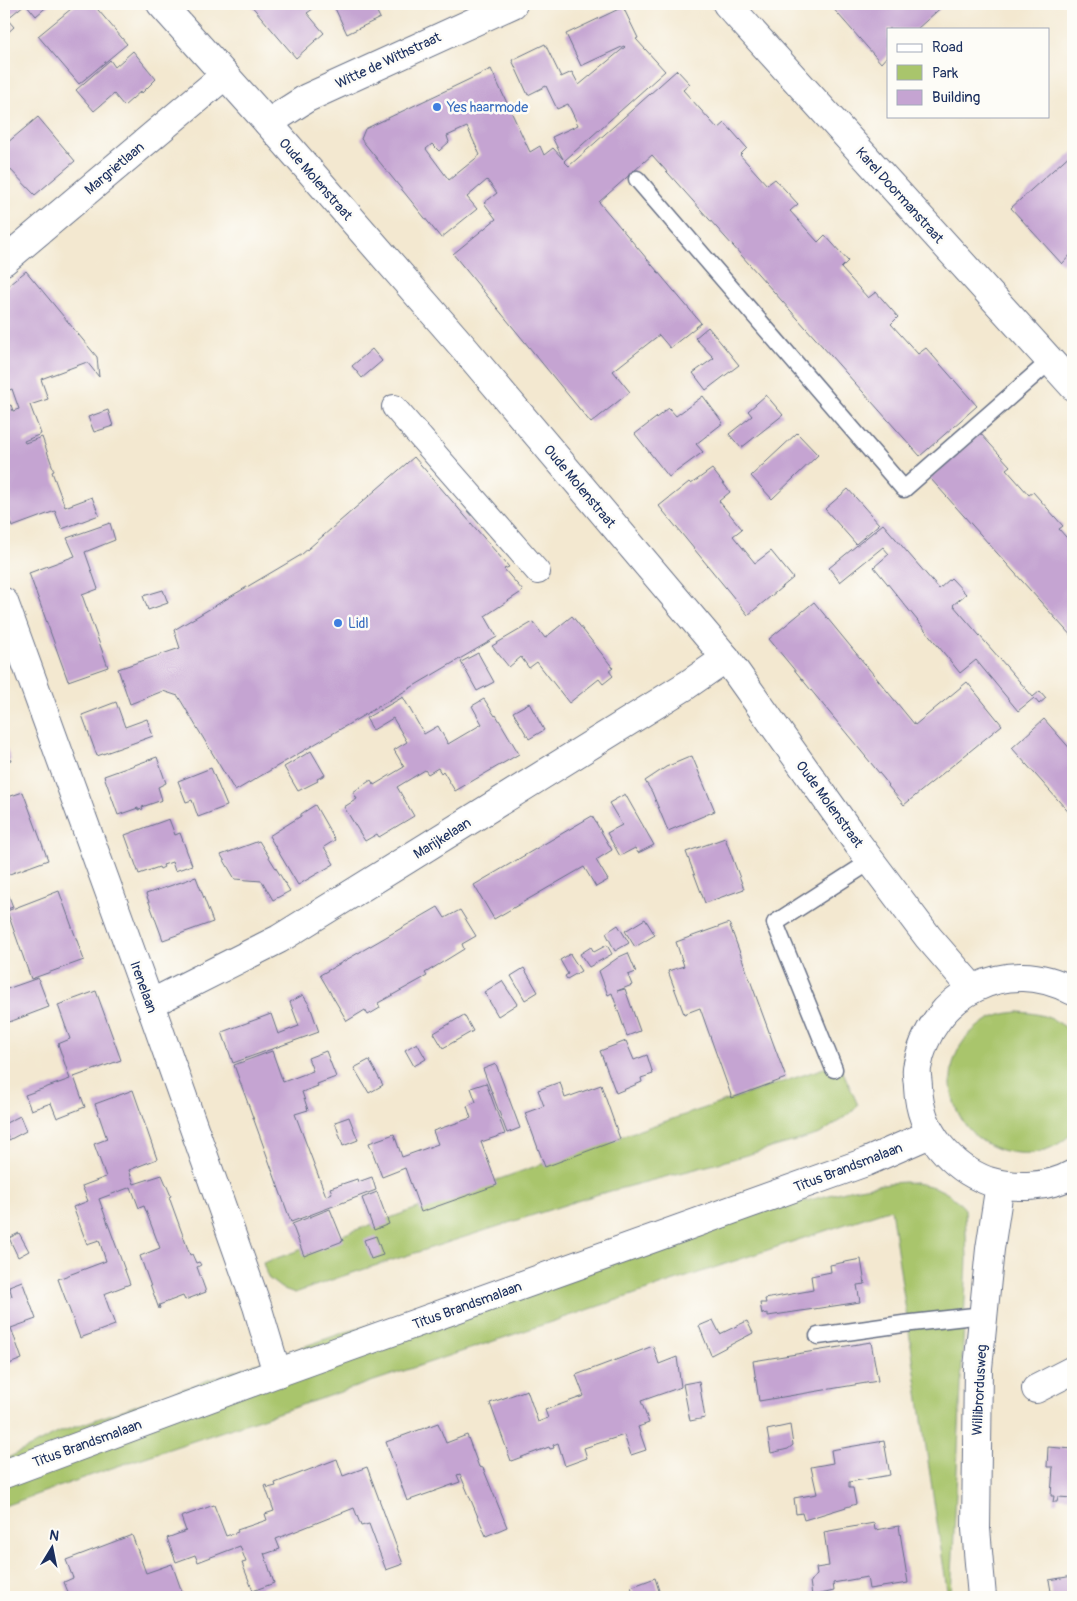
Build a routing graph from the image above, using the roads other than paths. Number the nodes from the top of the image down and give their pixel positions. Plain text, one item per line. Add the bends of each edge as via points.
1 (161, 4) edge
2 (513, 4) edge
3 (727, 4) edge
4 (225, 75) junction
5 (268, 123) junction
6 (637, 179) dead end
7 (4, 261) edge
8 (1050, 361) junction
9 (1073, 386) edge
10 (394, 407) dead end
11 (538, 572) dead end
12 (4, 602) edge
13 (726, 658) junction
14 (871, 861) junction
15 (973, 988) junction
16 (1073, 991) edge
17 (150, 1004) junction
18 (834, 1069) dead end
19 (930, 1134) junction
20 (1073, 1174) edge
21 (1000, 1184) junction
22 (983, 1315) junction
23 (818, 1336) dead end
24 (1073, 1370) edge
25 (277, 1373) junction
26 (1036, 1389) dead end
27 (4, 1474) edge
28 (982, 1597) edge

1 - 4 street, Oude Molenstraat
2 - 5 street, Witte de Withstraat via 307,98
3 - 8 street, Karel Doormanstraat
4 - 5 street, Oude Molenstraat
4 - 7 street, Margrietlaan
5 - 13 street, Oude Molenstraat via 464,348
6 - 8 lane via 904,489
8 - 9 street, Karel Doormanstraat
10 - 11 street
12 - 17 street, Irenelaan
13 - 14 street, Oude Molenstraat
13 - 17 street, Marijkelaan via 279,939
14 - 15 street, Oude Molenstraat via 928,937
14 - 18 lane via 775,923
15 - 16 street via 1002,978 1032,976
15 - 19 street via 946,1008 926,1036 917,1069 918,1103
17 - 25 street, Irenelaan
19 - 21 street via 951,1160 977,1177
19 - 25 street, Titus Brandsmalaan via 866,1162
20 - 21 street via 1041,1185
21 - 22 street, Willibrordusweg
22 - 23 lane
22 - 28 street, Willibrordusweg via 978,1368 976,1474 976,1529
24 - 26 street
25 - 27 street, Titus Brandsmalaan

